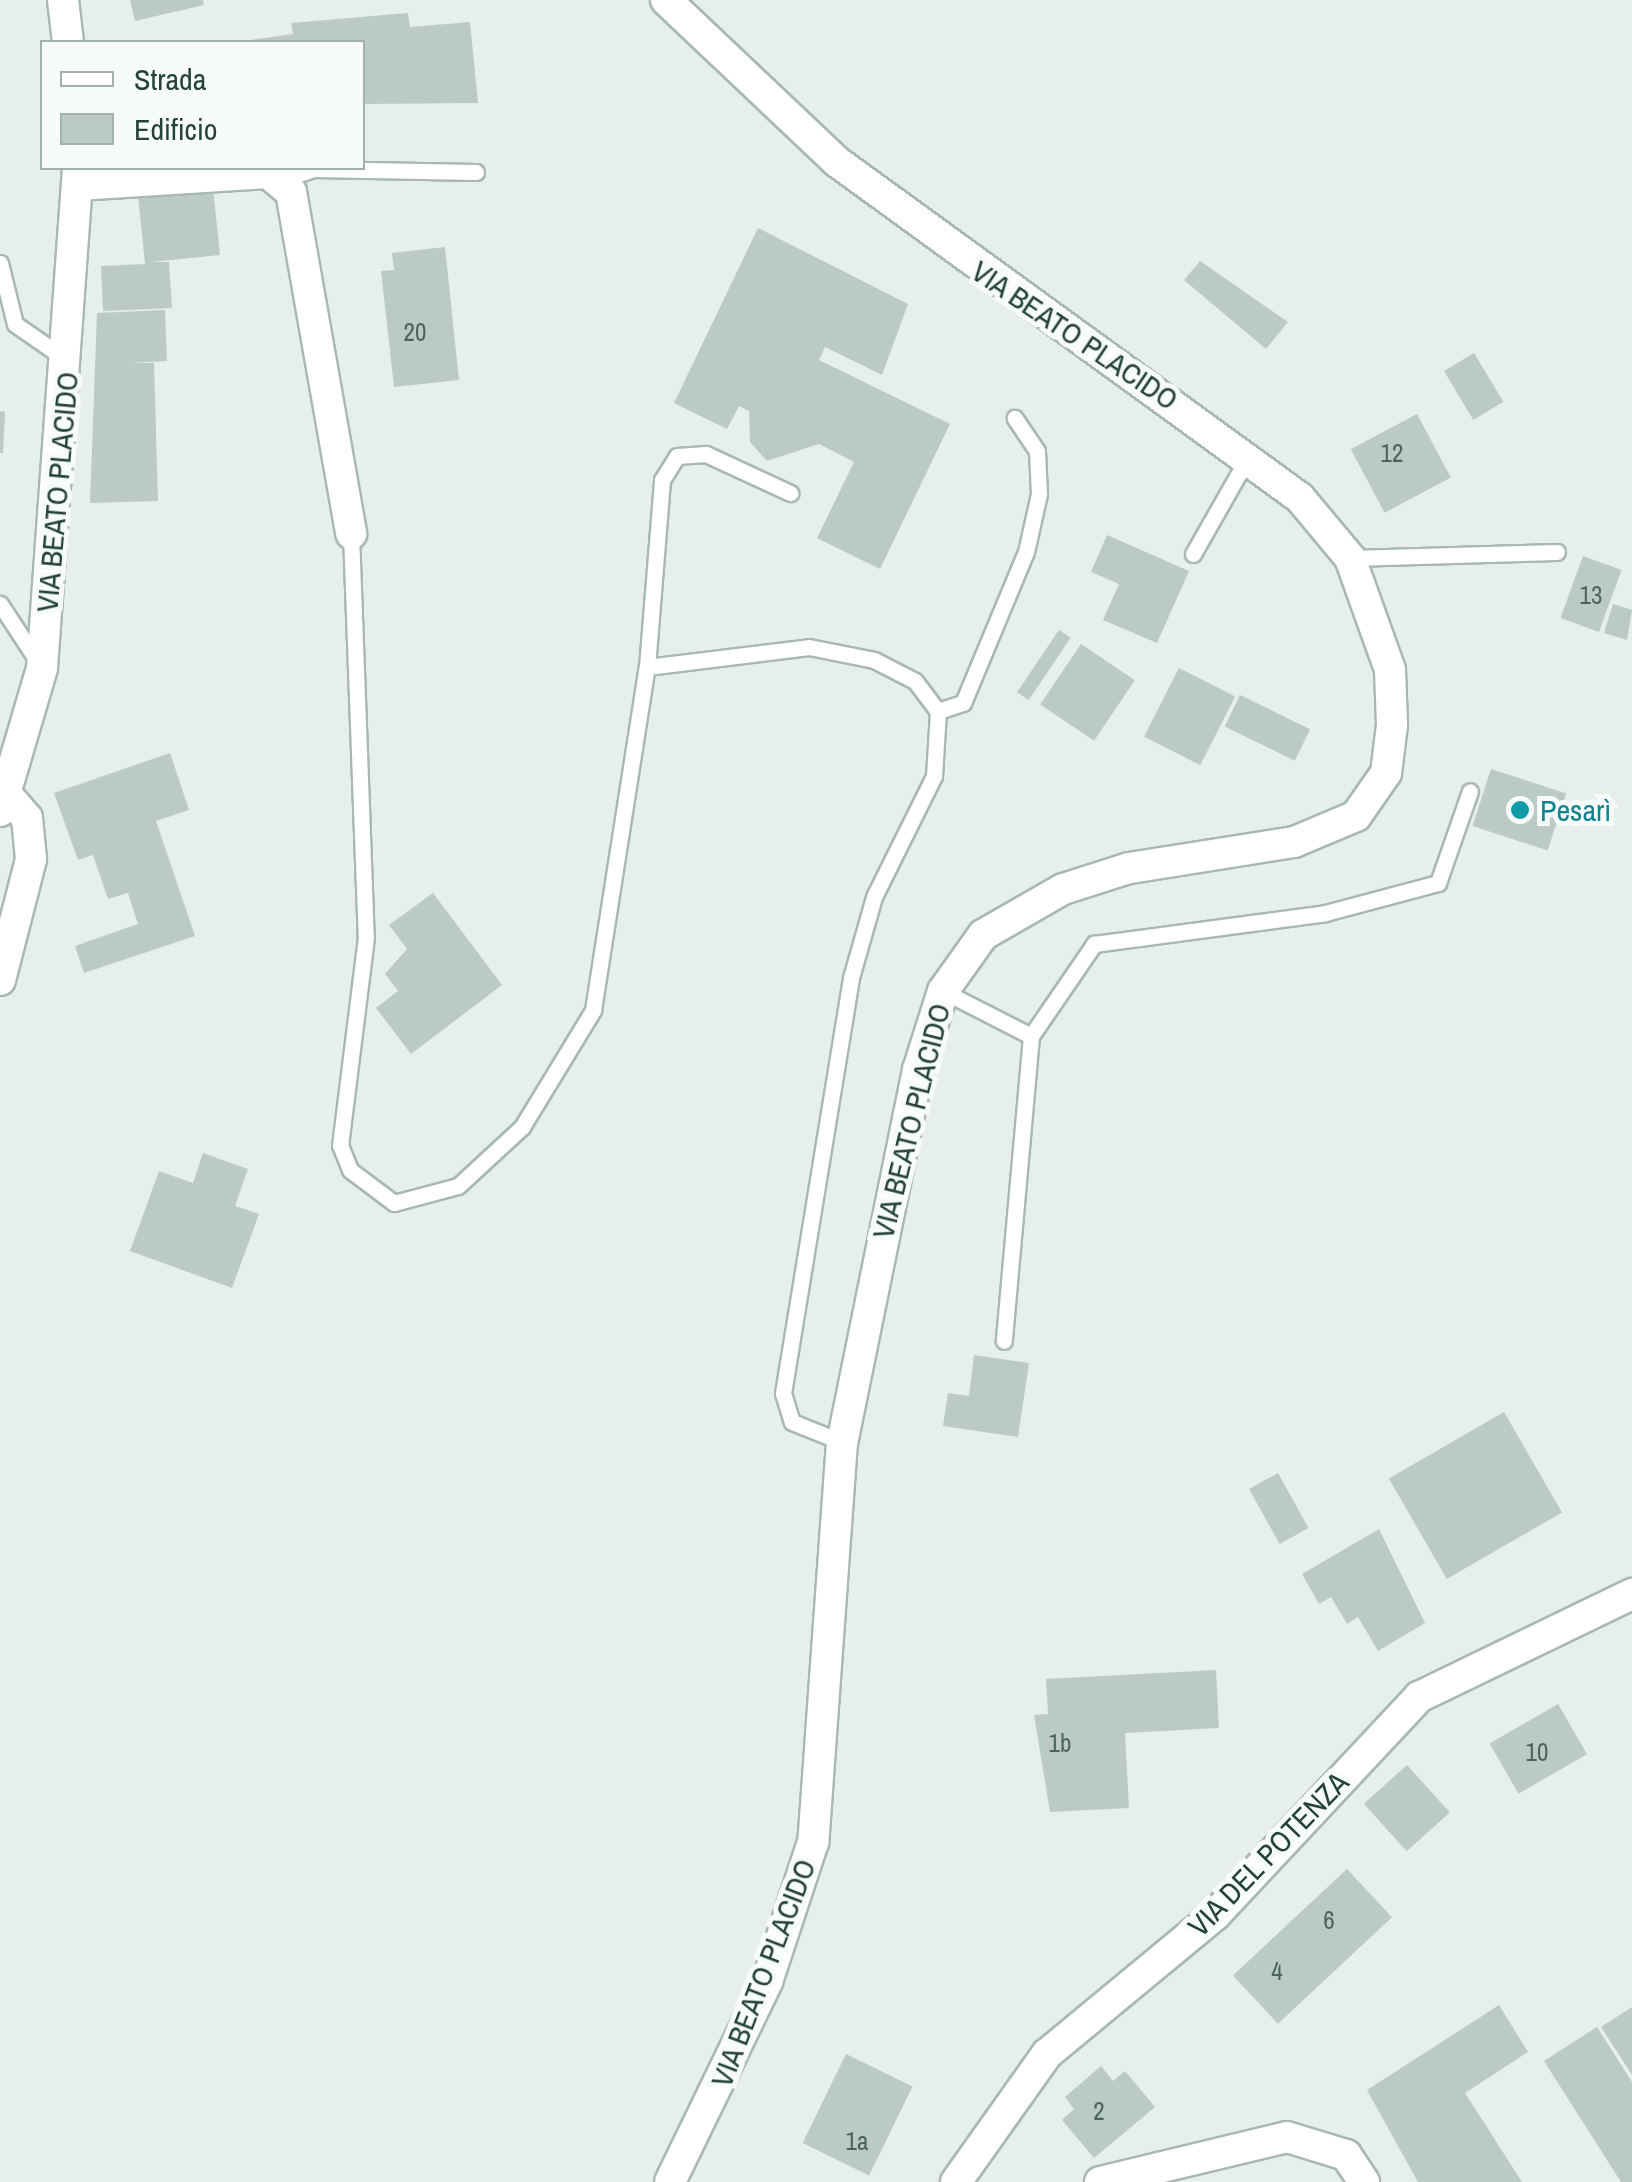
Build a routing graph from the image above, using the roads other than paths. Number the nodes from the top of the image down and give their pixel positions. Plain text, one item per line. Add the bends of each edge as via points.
1 (63, 0) edge
2 (666, 0) edge
3 (68, 40) edge
4 (311, 170) edge
5 (365, 170) edge
6 (476, 172) dead end
7 (78, 176) edge
8 (280, 180) junction
9 (0, 263) edge
10 (68, 360) junction
11 (1015, 418) dead end
12 (1248, 458) junction
13 (790, 494) dead end
14 (351, 534) joint
15 (1556, 552) dead end
16 (1193, 554) dead end
17 (1350, 558) junction
18 (0, 604) edge
19 (647, 667) junction
20 (42, 668) junction
21 (938, 712) junction
22 (1470, 791) dead end
23 (3, 803) edge
24 (0, 980) edge
25 (943, 991) junction
26 (1031, 1036) junction
27 (1004, 1341) dead end
28 (842, 1442) junction
29 (1632, 1594) edge
30 (670, 2182) edge
31 (956, 2182) edge
32 (1100, 2182) edge
33 (1364, 2182) edge

1 - 3 main road
2 - 12 main road, VIA BEATO PLACIDO via 836,161
4 - 8 lane
5 - 6 lane
7 - 8 main road
7 - 10 main road, VIA BEATO PLACIDO
8 - 14 main road via 305,232
9 - 10 lane via 16,324
10 - 20 main road, VIA BEATO PLACIDO
11 - 21 lane via 1037,451 1040,494 1026,552 963,703
12 - 16 lane
12 - 17 main road, VIA BEATO PLACIDO via 1300,498
13 - 19 lane via 706,454 677,456 662,480
14 - 19 lane via 366,937 340,1144 350,1170 394,1203 458,1186 522,1127 594,1010
15 - 17 lane
17 - 25 main road, VIA BEATO PLACIDO via 1390,670 1392,724 1386,773 1356,816 1294,842 1130,868 1063,889 983,935
18 - 20 lane
19 - 21 lane via 809,647 902,674
20 - 23 main road, VIA BEATO PLACIDO
21 - 28 lane via 934,776 874,897 851,978 783,1392 792,1422
22 - 26 lane via 1438,882 1326,913 1094,944
23 - 24 main road via 27,818 30,859
25 - 26 lane
25 - 28 main road, VIA BEATO PLACIDO via 918,1070
26 - 27 lane
28 - 30 main road, VIA BEATO PLACIDO via 812,1842 767,1982
29 - 31 main road, VIA DEL POTENZA via 1419,1697 1215,1915 1047,2054
32 - 33 main road via 1287,2137 1346,2155

